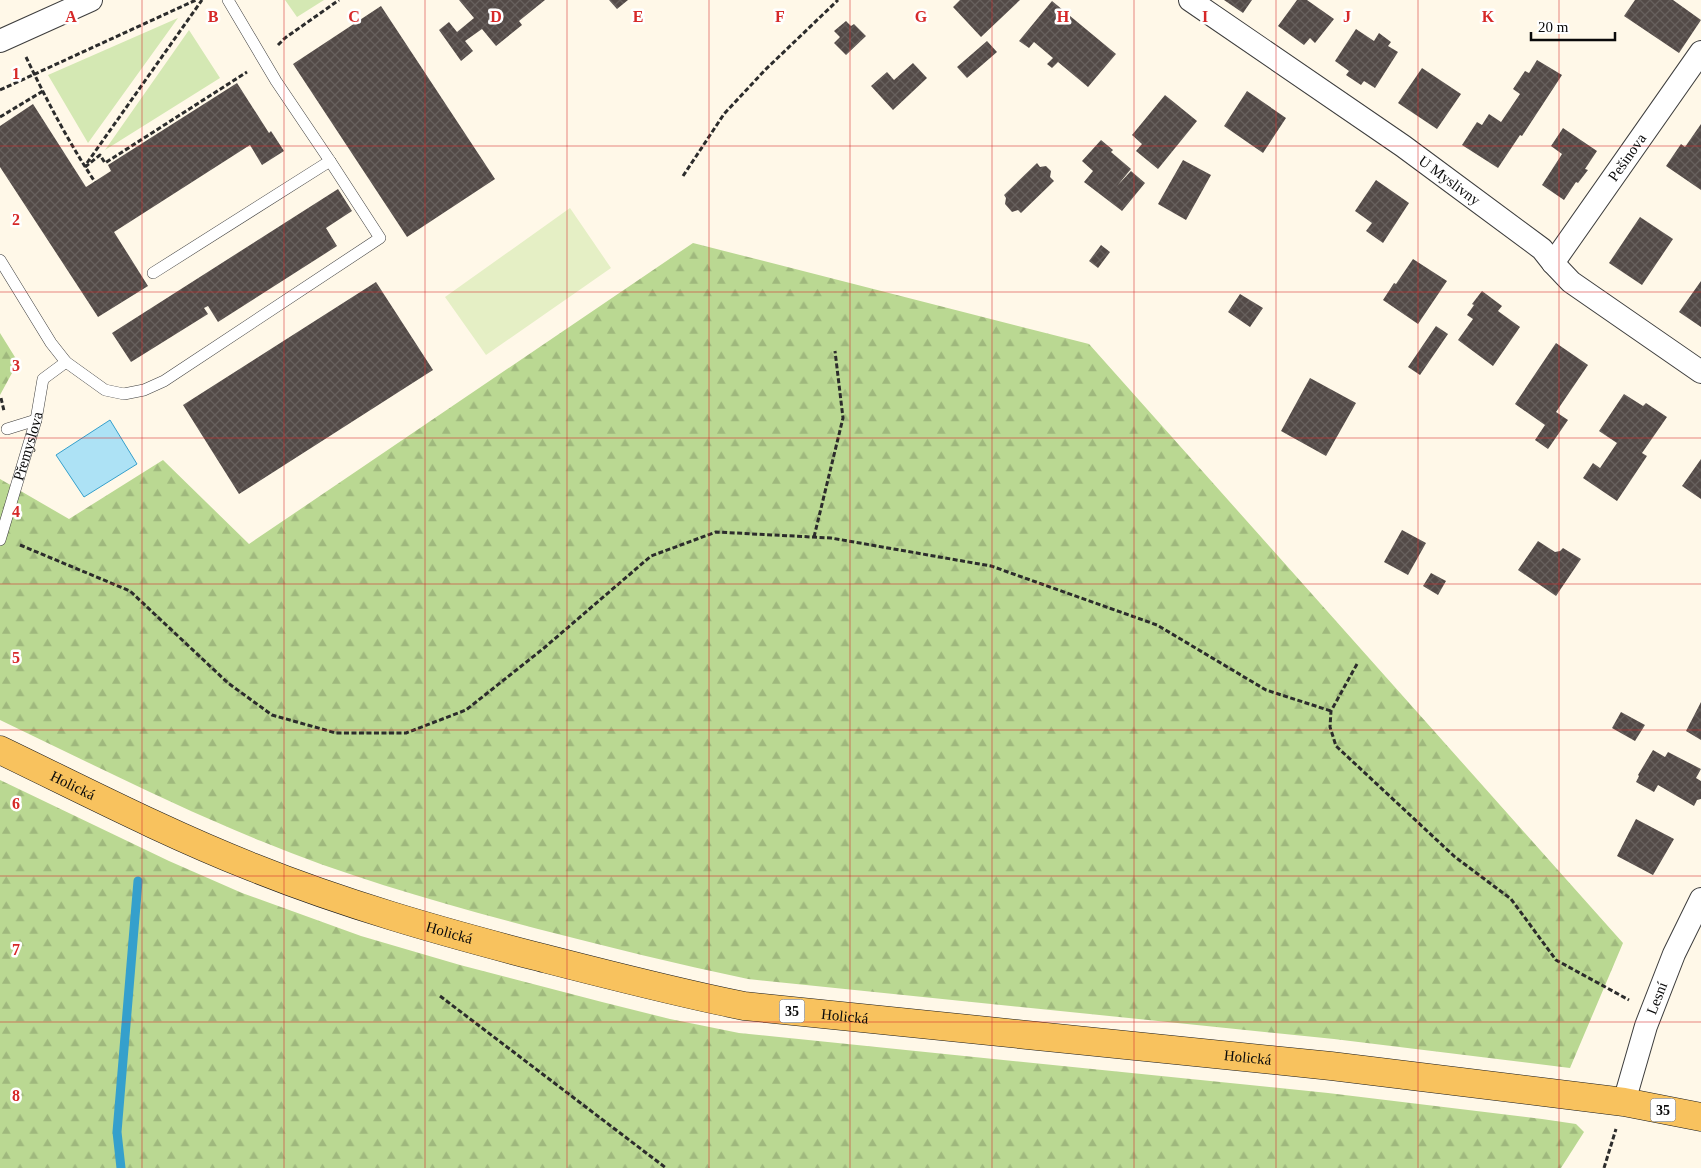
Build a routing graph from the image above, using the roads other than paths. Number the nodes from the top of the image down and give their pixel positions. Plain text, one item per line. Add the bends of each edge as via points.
1 (91, 0) edge
2 (228, 0) edge
3 (1190, 0) edge
4 (8, 37) edge
5 (1701, 52) edge
6 (330, 161) junction
7 (0, 260) edge
8 (1553, 263) junction
9 (153, 273) dead end
10 (66, 362) junction
11 (1701, 372) edge
12 (36, 420) junction
13 (7, 429) dead end
14 (0, 538) edge
15 (0, 750) edge
16 (1701, 899) edge
17 (1624, 1102) junction
18 (1701, 1117) edge

1 - 4 street
2 - 6 lane
3 - 8 street, U Myslivny via 1403,146 1542,249
5 - 8 street, Pešinova
6 - 9 lane
6 - 10 lane via 380,238 164,381 144,390 124,394 106,390
7 - 10 lane
8 - 11 street, U Myslivny via 1571,282
10 - 12 lane, Přemyslova via 44,379
12 - 13 lane
12 - 14 lane, Přemyslova
15 - 17 main road, Holická / 35 via 180,836 252,867 370,910 468,939 677,992 744,1006 1331,1066
16 - 17 street, Lesní via 1674,954 1646,1026
17 - 18 main road, Holická / 35

